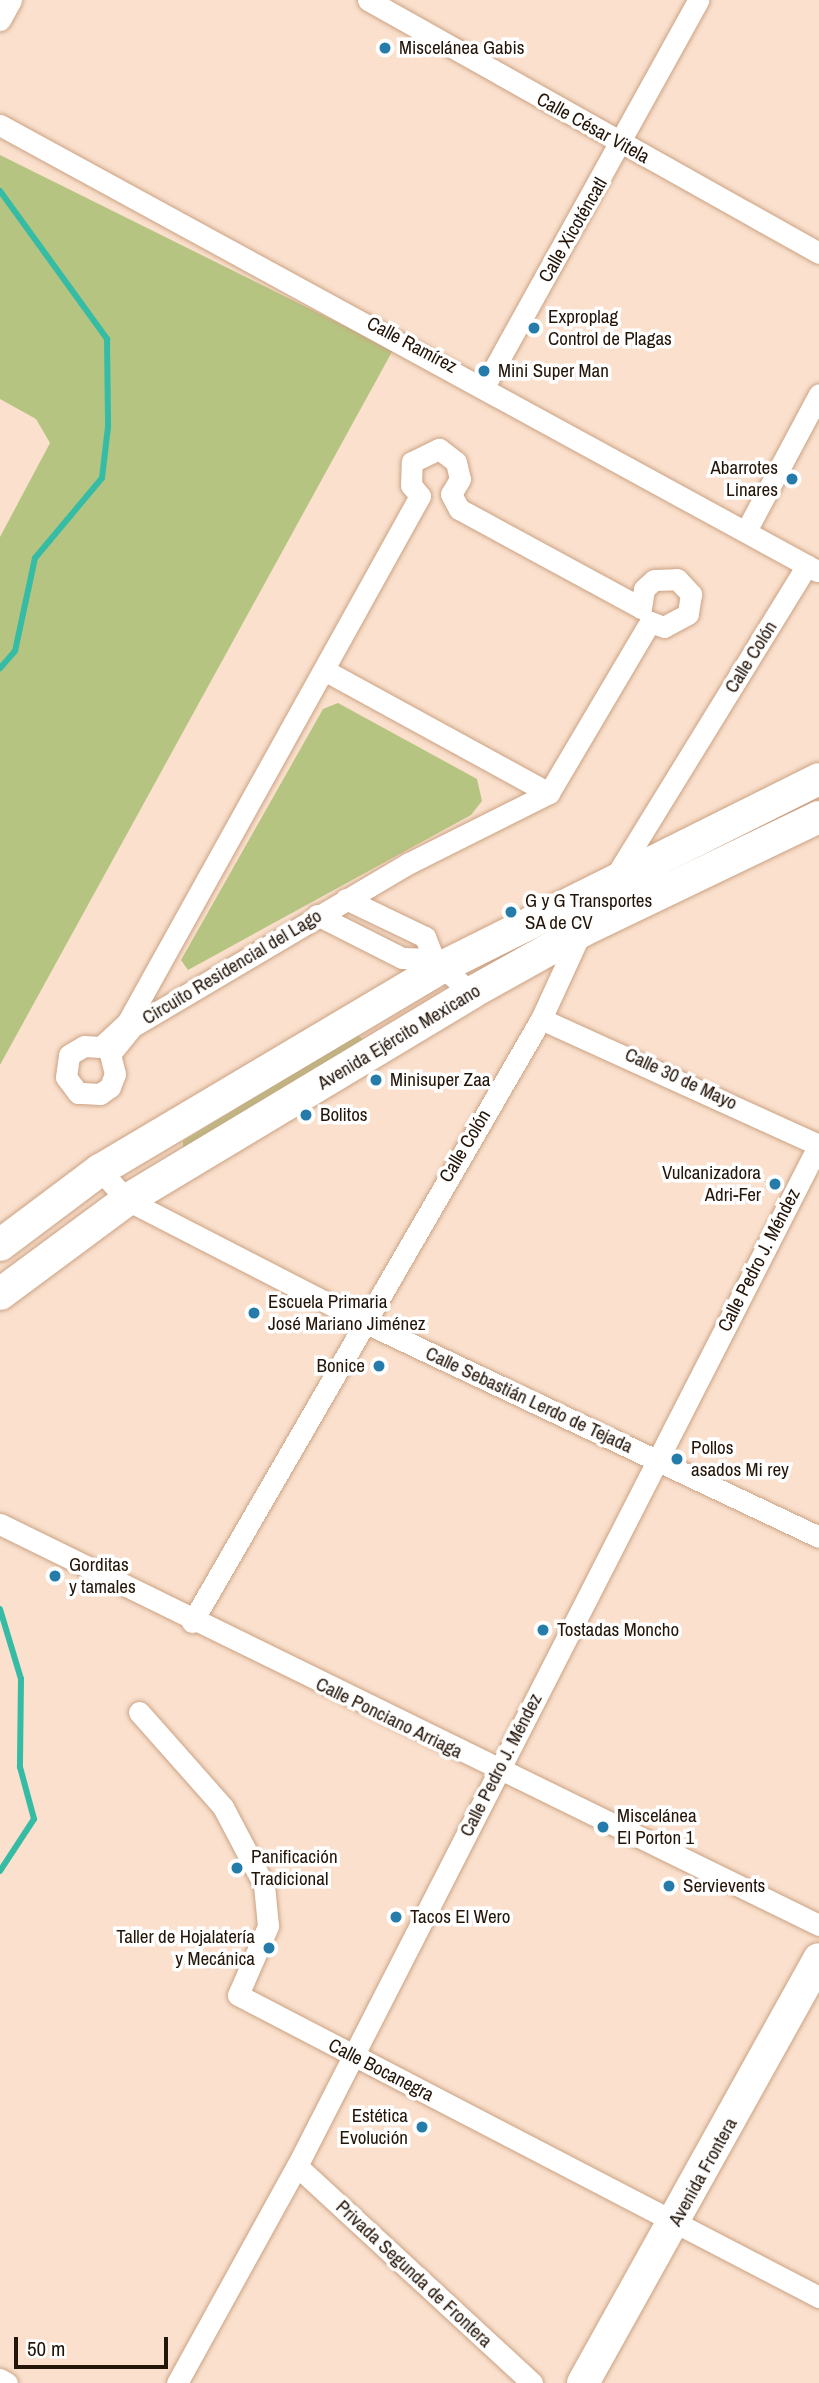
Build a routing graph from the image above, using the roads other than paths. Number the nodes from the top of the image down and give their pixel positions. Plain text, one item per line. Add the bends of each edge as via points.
1 (11, 0) edge
2 (368, 0) edge
3 (698, 0) edge
4 (0, 20) edge
5 (0, 125) edge
6 (622, 144) junction
7 (819, 253) edge
8 (485, 385) junction
9 (819, 394) edge
10 (746, 531) junction
11 (813, 568) edge
12 (326, 671) junction
13 (819, 779) edge
14 (549, 793) junction
15 (819, 817) edge
16 (615, 876) junction
17 (346, 899) junction
18 (317, 915) junction
19 (582, 931) junction
20 (438, 963) junction
21 (471, 993) junction
22 (541, 1019) junction
23 (819, 1144) edge
24 (100, 1170) junction
25 (127, 1200) junction
26 (0, 1245) edge
27 (0, 1294) edge
28 (362, 1321) junction
29 (656, 1460) junction
30 (0, 1524) edge
31 (819, 1537) edge
32 (192, 1622) junction
33 (139, 1712) dead end
34 (499, 1772) junction
35 (819, 1925) edge
36 (819, 1959) edge
37 (353, 2056) junction
38 (296, 2166) junction
39 (676, 2220) junction
40 (819, 2297) edge
41 (0, 2379) edge
42 (7, 2383) edge
43 (177, 2383) edge
44 (532, 2383) edge
45 (583, 2383) edge

1 - 4 street
2 - 6 street, Calle César Vitela
3 - 6 street, Calle Xicoténcatl
5 - 8 street, Calle Ramírez
6 - 7 street, Calle César Vitela
6 - 8 street, Calle Xicoténcatl
8 - 10 street, Calle Ramírez
9 - 10 street
10 - 11 street, Calle Ramírez
11 - 16 street, Calle Colón
12 - 14 street
12 - 14 street, Circuito Residencial del Lago via 420,496 409,473 428,450 457,462 460,479 451,494 459,509 641,608 644,589 654,580 677,579 691,594 688,614 664,627 650,622
12 - 18 street, Circuito Residencial del Lago via 127,1023 101,1047 84,1046 69,1055 70,1086 100,1094 116,1074 110,1054 132,1027
13 - 16 main road, Avenida Ejército Mexicano
14 - 17 street, Circuito Residencial del Lago
15 - 19 main road, Avenida Ejército Mexicano
16 - 19 street, Calle Colón
16 - 20 main road, Avenida Ejército Mexicano
17 - 18 street, Circuito Residencial del Lago
17 - 20 street via 425,937
18 - 20 street via 402,958
19 - 21 main road, Avenida Ejército Mexicano
19 - 22 street, Calle Colón
20 - 21 street
20 - 24 main road, Avenida Ejército Mexicano
21 - 25 main road, Avenida Ejército Mexicano
22 - 23 street, Calle 30 de Mayo
22 - 28 street, Calle Colón
23 - 29 street, Calle Pedro J. Méndez
24 - 25 street, Calle Sebastián Lerdo de Tejada
24 - 26 main road, Avenida Ejército Mexicano
25 - 27 main road, Avenida Ejército Mexicano
25 - 28 street, Calle Sebastián Lerdo de Tejada
28 - 29 street, Calle Sebastián Lerdo de Tejada
28 - 32 street, Calle Colón
29 - 31 street, Calle Sebastián Lerdo de Tejada
29 - 34 street, Calle Pedro J. Méndez
30 - 32 street, Calle Ponciano Arriaga
32 - 34 street, Calle Ponciano Arriaga
33 - 37 street, Calle Bocanegra via 223,1807 264,1885 268,1926 238,1995
34 - 35 street, Calle Ponciano Arriaga
34 - 37 street, Calle Pedro J. Méndez
36 - 39 main road, Avenida Frontera
37 - 38 street, Calle Pedro J. Méndez
37 - 39 street, Calle Bocanegra
38 - 43 street, Calle Pedro J. Méndez
38 - 44 street, Privada Segunda de Frontera
39 - 40 street, Calle Bocanegra
39 - 45 main road, Avenida Frontera
41 - 42 street

